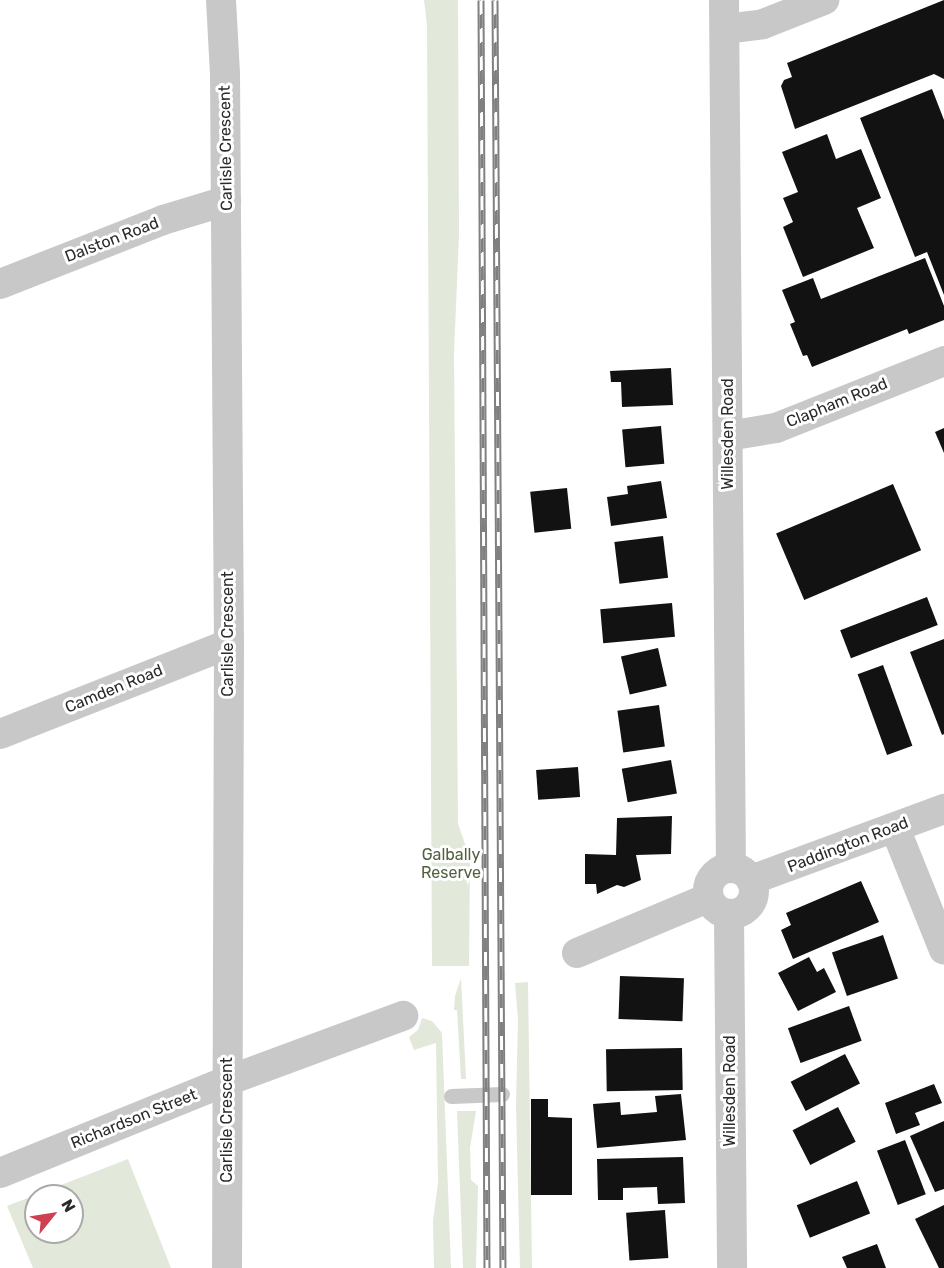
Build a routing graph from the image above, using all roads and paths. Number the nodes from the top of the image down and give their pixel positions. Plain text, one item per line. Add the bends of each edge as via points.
1 (221, 0) edge
2 (724, 0) edge
3 (824, 0) edge
4 (725, 29) junction
5 (226, 201) junction
6 (0, 284) edge
7 (944, 361) edge
8 (728, 436) junction
9 (229, 644) junction
10 (0, 734) edge
11 (944, 809) edge
12 (895, 828) junction
13 (741, 874) junction
14 (719, 907) junction
15 (944, 950) edge
16 (577, 953) dead end
17 (403, 1016) dead end
18 (227, 1081) junction
19 (502, 1094) dead end
20 (451, 1096) dead end
21 (0, 1173) edge
22 (227, 1268) edge
23 (732, 1268) edge

1 - 5 street, Carlisle Crescent
2 - 4 street, Willesden Road
3 - 4 street via 763,24
4 - 8 street, Willesden Road
5 - 6 street, Dalston Road via 163,220
5 - 9 street, Carlisle Crescent
7 - 8 street, Clapham Road via 776,428
8 - 13 street, Willesden Road
9 - 10 street, Camden Road
9 - 18 street, Carlisle Crescent
11 - 12 street, Paddington Road
12 - 13 street, Paddington Road
12 - 15 street
13 - 14 street via 713,875 707,888
13 - 14 street via 753,897 746,908
14 - 16 street
14 - 23 street, Willesden Road
17 - 18 street, Richardson Street
18 - 21 street, Richardson Street
18 - 22 street, Carlisle Crescent
19 - 20 lane

